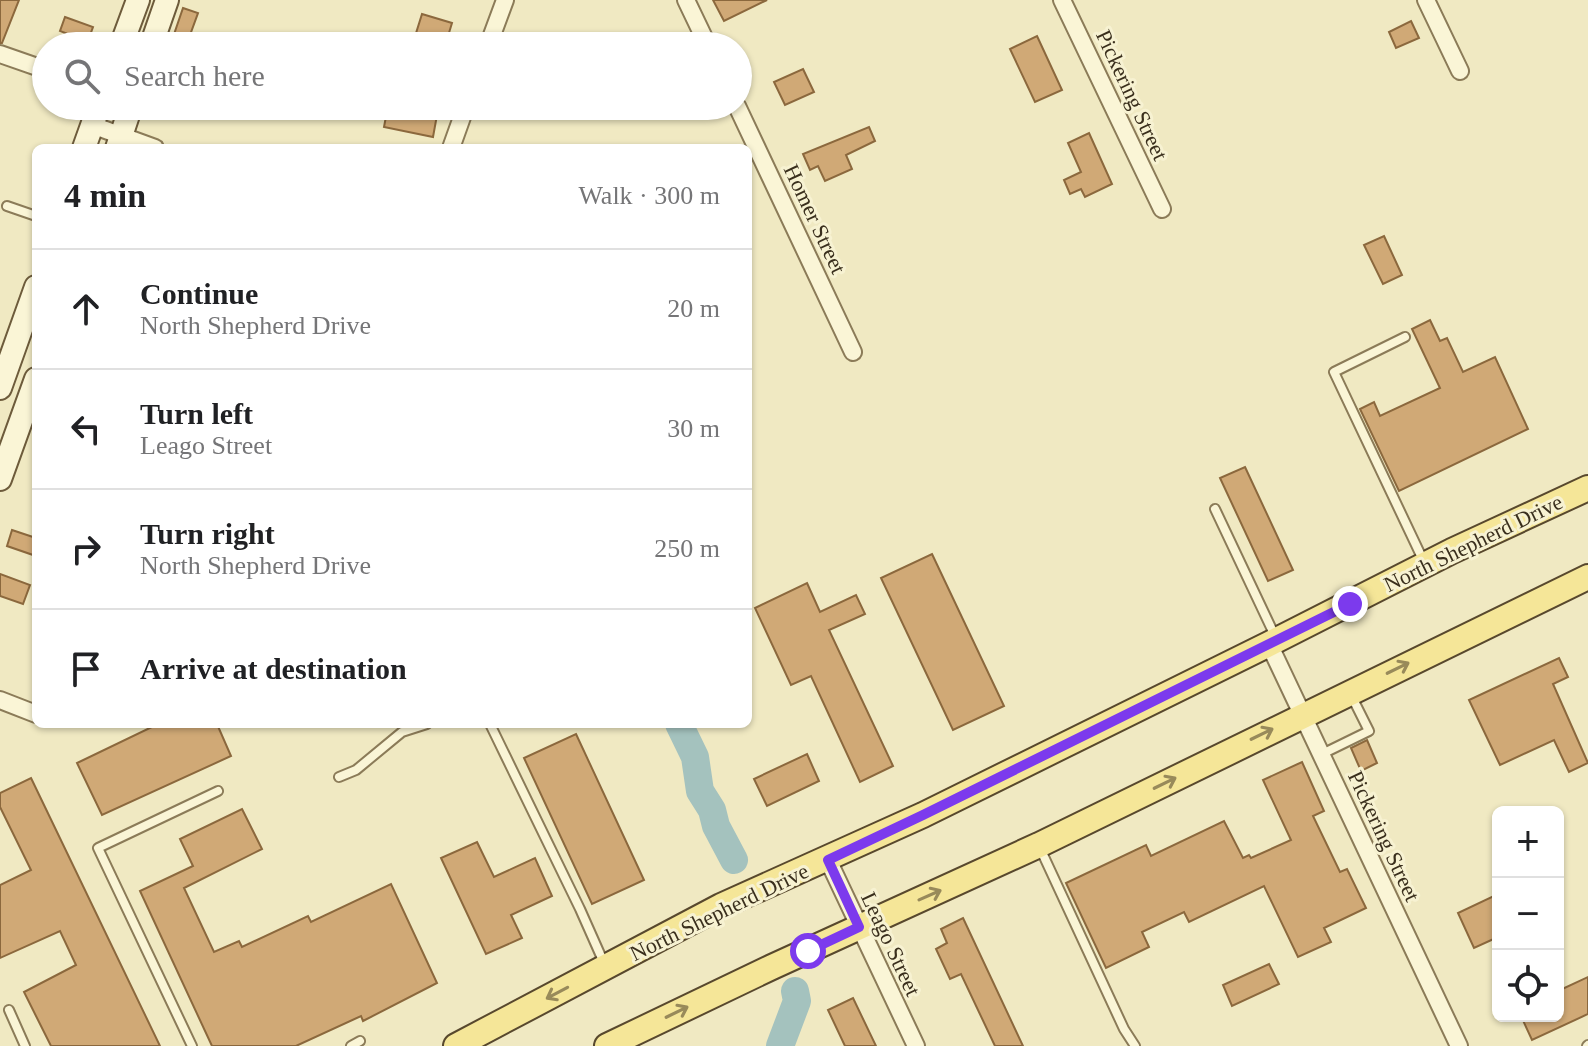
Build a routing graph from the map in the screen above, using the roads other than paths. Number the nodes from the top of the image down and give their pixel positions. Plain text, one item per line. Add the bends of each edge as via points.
1 (138, 0) edge
2 (167, 0) edge
3 (505, 0) edge
4 (686, 0) edge
5 (1062, 0) edge
6 (1426, 0) edge
7 (126, 32) edge
8 (156, 32) edge
9 (493, 32) edge
10 (701, 32) edge
11 (0, 54) edge
12 (32, 65) edge
13 (1460, 71) dead end
14 (94, 120) edge
15 (100, 120) edge
16 (126, 120) edge
17 (461, 120) edge
18 (744, 120) edge
19 (119, 142) edge
20 (86, 144) edge
21 (452, 144) edge
22 (7, 206) dead end
23 (1162, 209) dead end
24 (32, 215) edge
25 (32, 298) edge
26 (1405, 337) dead end
27 (853, 352) dead end
28 (3, 380) edge
29 (32, 382) edge
30 (32, 390) edge
31 (0, 479) edge
32 (1588, 488) edge
33 (1215, 509) dead end
34 (1425, 564) junction
35 (1588, 577) edge
36 (1273, 642) junction
37 (1349, 692) junction
38 (0, 700) edge
39 (32, 712) edge
40 (1302, 714) junction
41 (414, 728) edge
42 (492, 728) edge
43 (1321, 754) junction
44 (339, 777) dead end
45 (218, 791) dead end
46 (1039, 845) junction
47 (828, 860) junction
48 (859, 927) junction
49 (605, 967) junction
50 (9, 1010) dead end
51 (360, 1041) dead end
52 (25, 1046) edge
53 (192, 1046) edge
54 (351, 1046) edge
55 (456, 1046) edge
56 (607, 1046) edge
57 (916, 1046) edge
58 (1135, 1046) edge
59 (1459, 1046) edge

1 - 7 main road
2 - 8 main road
3 - 9 street
4 - 10 street
5 - 23 street, Pickering Street
6 - 13 street
11 - 12 street
14 - 20 main road
15 - 19 street
16 - 19 main road
17 - 21 street
18 - 27 street, Homer Street
22 - 24 lane
25 - 28 main road
26 - 34 lane via 1334,372
28 - 29 main road
30 - 31 main road
32 - 34 main road, North Shepherd Drive
33 - 36 lane
34 - 36 main road, North Shepherd Drive
37 -> 35 main road
36 - 40 street, Pickering Street
36 - 47 main road, North Shepherd Drive
37 - 40 main road
37 - 43 lane via 1369,731
38 - 39 street
40 - 43 street, Pickering Street
46 -> 40 main road
41 - 44 lane
42 - 49 lane
43 - 59 street, Pickering Street
45 - 53 lane via 98,848
48 -> 46 main road
46 - 58 lane
47 - 48 street, Leago Street
47 - 49 main road, North Shepherd Drive via 721,906
56 -> 48 main road
48 - 57 street, Leago Street
49 -> 55 main road, North Shepherd Drive
50 - 52 lane
51 - 54 lane

